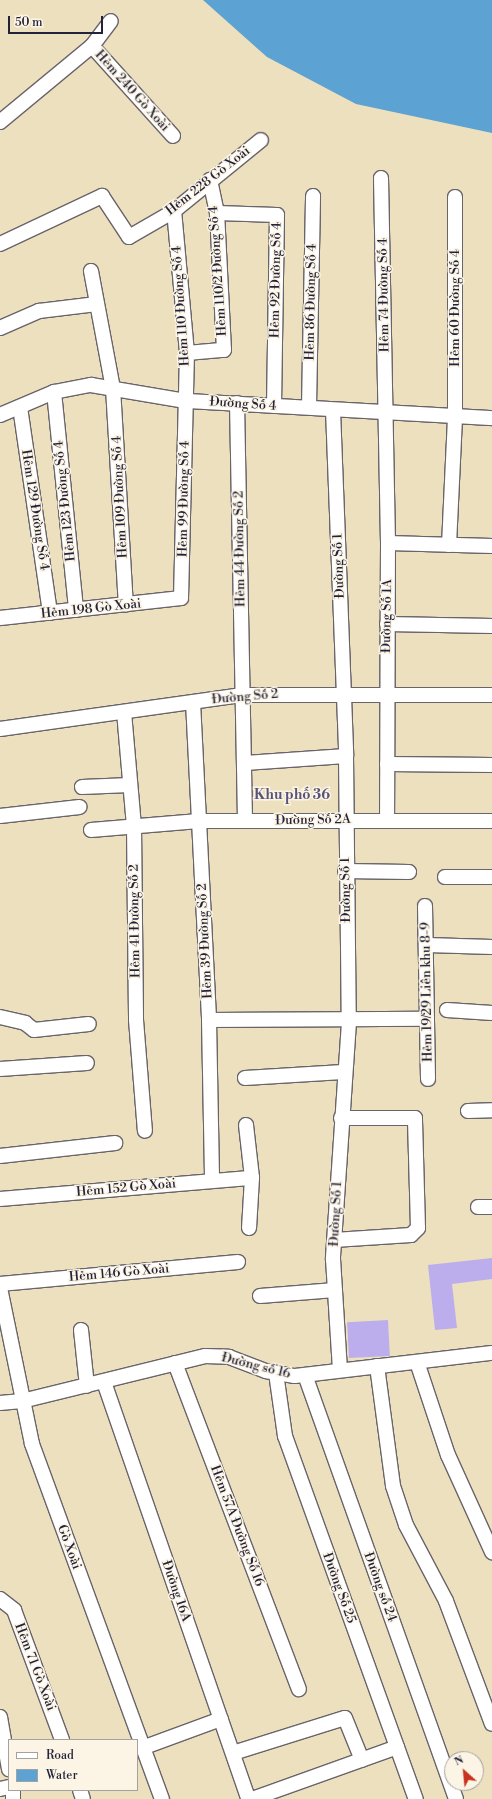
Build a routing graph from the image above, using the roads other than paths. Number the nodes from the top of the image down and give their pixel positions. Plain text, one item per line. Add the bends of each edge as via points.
1 (111, 21) dead end
2 (92, 46) junction
3 (0, 122) edge
4 (173, 136) dead end
5 (261, 140) dead end
6 (381, 178) dead end
7 (210, 180) junction
8 (313, 196) dead end
9 (455, 197) dead end
10 (174, 211) junction
11 (217, 213) junction
12 (0, 244) edge
13 (91, 271) dead end
14 (97, 304) junction
15 (0, 328) edge
16 (187, 354) junction
17 (114, 388) junction
18 (54, 392) junction
19 (186, 401) junction
20 (237, 403) junction
21 (274, 406) junction
22 (20, 407) junction
23 (309, 408) junction
24 (333, 410) junction
25 (386, 412) junction
26 (0, 416) edge
27 (455, 418) junction
28 (492, 418) edge
29 (388, 543) junction
30 (449, 545) junction
31 (492, 546) edge
32 (182, 598) joint
33 (126, 606) junction
34 (76, 610) junction
35 (50, 613) junction
36 (0, 618) edge
37 (387, 624) junction
38 (492, 626) edge
39 (343, 692) junction
40 (385, 692) junction
41 (243, 695) junction
42 (492, 695) edge
43 (193, 702) junction
44 (124, 712) junction
45 (0, 729) edge
46 (346, 756) junction
47 (245, 763) junction
48 (387, 764) junction
49 (492, 765) edge
50 (130, 785) junction
51 (82, 788) dead end
52 (79, 807) dead end
53 (0, 816) edge
54 (345, 819) junction
55 (387, 819) junction
56 (199, 821) junction
57 (245, 821) junction
58 (492, 821) edge
59 (134, 826) junction
60 (91, 830) dead end
61 (345, 871) junction
62 (408, 872) dead end
63 (444, 877) dead end
64 (492, 877) edge
65 (425, 906) dead end
66 (427, 945) junction
67 (492, 948) edge
68 (447, 1010) dead end
69 (492, 1013) edge
70 (0, 1017) edge
71 (427, 1019) junction
72 (210, 1020) junction
73 (349, 1022) junction
74 (89, 1024) dead end
75 (87, 1063) dead end
76 (0, 1070) edge
77 (343, 1072) junction
78 (245, 1078) dead end
79 (428, 1079) dead end
80 (492, 1110) edge
81 (468, 1111) dead end
82 (341, 1118) junction
83 (246, 1125) dead end
84 (145, 1131) dead end
85 (115, 1143) dead end
86 (0, 1156) edge
87 (252, 1178) junction
88 (212, 1180) junction
89 (0, 1199) edge
90 (249, 1228) dead end
91 (334, 1240) junction
92 (238, 1262) dead end
93 (0, 1284) edge
94 (0, 1288) edge
95 (335, 1290) junction
96 (260, 1296) dead end
97 (81, 1330) dead end
98 (492, 1352) edge
99 (417, 1362) junction
100 (175, 1363) junction
101 (377, 1366) junction
102 (340, 1370) junction
103 (276, 1373) junction
104 (305, 1375) junction
105 (104, 1382) junction
106 (87, 1386) junction
107 (22, 1401) junction
108 (0, 1403) edge
109 (492, 1552) edge
110 (0, 1599) edge
111 (299, 1689) dead end
112 (0, 1717) edge
113 (221, 1720) junction
114 (492, 1724) edge
115 (62, 1739) edge
116 (2, 1742) edge
117 (397, 1747) junction
118 (142, 1748) junction
119 (233, 1753) junction
120 (362, 1760) junction
121 (8, 1765) edge
122 (162, 1799) edge
123 (248, 1799) edge
124 (252, 1799) edge
125 (416, 1799) edge
126 (456, 1799) edge

1 - 2 street, Hẻm 240 Gò Xoài
2 - 3 street, Hẻm 240 Gò Xoài
2 - 4 street, Hẻm 240 Gò Xoài
5 - 7 street, Hẻm 228 Gò Xoài
6 - 25 street, Hẻm 74 Đường Số 4
7 - 10 street, Hẻm 228 Gò Xoài
7 - 11 street, Hẻm 110/2 Đường Số 4
8 - 23 street, Hẻm 86 Đường Số 4
9 - 27 street, Hẻm 60 Đường Số 4
10 - 12 street, Hẻm 228 Gò Xoài via 129,237 102,196
10 - 16 street, Hẻm 110 Đường Số 4
11 - 16 street, Hẻm 110/2 Đường Số 4 via 224,350
11 - 21 street, Hẻm 92 Đường Số 4 via 277,215
13 - 14 street, Hẻm 109 Đường Số 4
14 - 15 street via 39,310
14 - 17 street, Hẻm 109 Đường Số 4
16 - 19 street, Hẻm 110 Đường Số 4
17 - 18 street, Đường Số 4 via 91,385
17 - 19 street, Đường Số 4
17 - 33 street, Hẻm 109 Đường Số 4
18 - 22 street, Đường Số 4
18 - 34 street, Hẻm 123 Đường Số 4
19 - 20 street, Đường Số 4
19 - 32 street, Hẻm 99 Đường Số 4
20 - 21 street, Đường Số 4
20 - 41 street, Hẻm 44 Đường Số 2
21 - 23 street, Đường Số 4
22 - 26 street, Đường Số 4
22 - 35 street, Hẻm 129 Đường Số 4
23 - 24 street, Đường Số 4
24 - 25 street, Đường Số 4
24 - 39 street, Đường Số 1
25 - 27 street, Đường Số 4
25 - 29 street, Đường Số 1A
27 - 28 street, Đường Số 4
27 - 30 street, Hẻm 60 Đường Số 4
29 - 30 street
29 - 37 street, Đường Số 1A
30 - 31 street
32 - 33 street, Hẻm 198 Gò Xoài
33 - 34 street, Hẻm 198 Gò Xoài
34 - 35 street, Hẻm 198 Gò Xoài
35 - 36 street, Hẻm 198 Gò Xoài
37 - 38 street
37 - 40 street, Đường Số 1A
39 - 40 street, Đường Số 2
39 - 41 street, Đường Số 2
39 - 46 street, Đường Số 1
40 - 42 street, Đường Số 2
40 - 48 street, Đường Số 1A
41 - 43 street, Đường Số 2
41 - 47 street, Hẻm 44 Đường Số 2
43 - 44 street, Đường Số 2
43 - 56 street, Hẻm 39 Đường Số 2
44 - 45 street, Đường Số 2
44 - 50 street, Hẻm 41 Đường Số 2
46 - 47 street
46 - 54 street, Đường Số 1
47 - 57 street, Hẻm 44 Đường Số 2
48 - 49 street
48 - 55 street, Đường Số 1A
50 - 51 street
50 - 59 street, Hẻm 41 Đường Số 2
52 - 53 street
54 - 55 street, Đường Số 2A
54 - 57 street, Đường Số 2A
54 - 61 street, Đường Số 1
55 - 58 street, Đường Số 2A
56 - 57 street, Đường Số 2A
56 - 59 street, Đường Số 2A
56 - 72 street, Hẻm 39 Đường Số 2
59 - 60 street, Đường Số 2A
59 - 84 street, Hẻm 41 Đường Số 2 via 136,1020
61 - 62 street
61 - 73 street, Đường Số 1
63 - 64 street
65 - 66 street, Hẻm 19/29 Liên khu 8-9
66 - 67 street
66 - 71 street, Hẻm 19/29 Liên khu 8-9
68 - 69 street
70 - 74 street via 25,1022 34,1030
71 - 73 street
71 - 79 street, Hẻm 19/29 Liên khu 8-9
72 - 73 street
72 - 88 street, Hẻm 39 Đường Số 2
73 - 77 street, Đường Số 1
75 - 76 street
77 - 78 street
77 - 82 street, Đường Số 1
80 - 81 street
82 - 91 street, Đường Số 1
82 - 91 street via 415,1118 418,1228 411,1235
83 - 87 street
85 - 86 street
87 - 88 street, Hẻm 152 Gò Xoài
87 - 90 street
88 - 89 street, Hẻm 152 Gò Xoài
91 - 95 street, Đường Số 1
92 - 93 street, Hẻm 146 Gò Xoài
94 - 107 street, Gò Xoài
95 - 96 street
95 - 102 street, Đường Số 1
97 - 106 street
98 - 99 street, Đường số 16
99 - 101 street, Đường số 16
99 - 109 street via 448,1455
100 - 103 street, Đường số 16 via 219,1356
100 - 105 street, Đường số 16
100 - 111 street, Hẻm 57A Đường Số 16
101 - 102 street, Đường số 16
101 - 114 street via 393,1486 406,1525 446,1601
102 - 104 street, Đường số 16
103 - 104 street, Đường số 16
103 - 117 street, Đường Số 25 via 285,1436
104 - 126 street, Đường số 24
105 - 106 street, Đường số 16
105 - 113 street, Đường 16A
106 - 107 street, Đường số 16
107 - 108 street, Đường số 16
107 - 118 street, Gò Xoài via 42,1475
110 - 115 street, Hẻm 71 Gò Xoài via 14,1610
112 - 116 street
113 - 118 street
113 - 119 street, Đường 16A
116 - 121 street
117 - 120 street
117 - 125 street, Đường Số 25
118 - 122 street, Gò Xoài
119 - 120 street via 345,1718
119 - 123 street, Đường 16A
120 - 124 street

